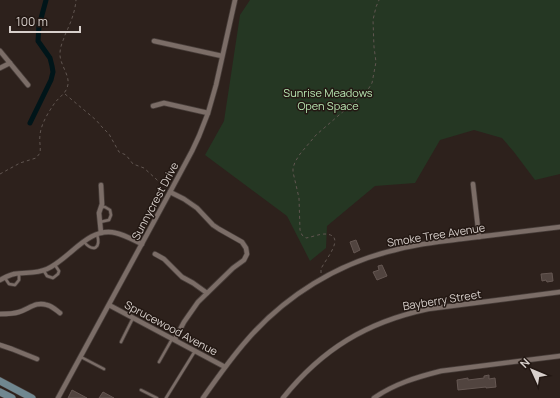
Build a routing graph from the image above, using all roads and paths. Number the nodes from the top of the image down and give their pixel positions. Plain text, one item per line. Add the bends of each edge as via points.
1 (76, 0) edge
2 (235, 0) edge
3 (379, 0) edge
4 (154, 42) dead end
5 (0, 51) edge
6 (222, 56) junction
7 (10, 63) junction
8 (0, 68) edge
9 (28, 85) dead end
10 (64, 94) junction
11 (153, 106) dead end
12 (208, 112) junction
13 (0, 174) edge
14 (473, 184) dead end
15 (101, 185) dead end
16 (170, 192) junction
17 (101, 207) junction
18 (100, 222) junction
19 (560, 227) edge
20 (99, 234) junction
21 (479, 237) junction
22 (84, 242) junction
23 (142, 244) junction
24 (155, 254) dead end
25 (55, 265) junction
26 (44, 270) junction
27 (19, 274) junction
28 (324, 278) junction
29 (1, 279) edge
30 (560, 292) edge
31 (207, 293) junction
32 (109, 305) junction
33 (60, 313) dead end
34 (0, 314) edge
35 (133, 318) junction
36 (174, 339) junction
37 (121, 342) dead end
38 (0, 345) edge
39 (195, 350) junction
40 (81, 356) junction
41 (560, 356) edge
42 (38, 359) dead end
43 (159, 362) dead end
44 (225, 367) junction
45 (104, 370) dead end
46 (0, 380) edge
47 (141, 390) dead end
48 (0, 392) edge
49 (12, 398) edge
50 (32, 398) edge
51 (58, 398) edge
52 (157, 398) edge
53 (166, 398) edge
54 (203, 398) edge
55 (283, 398) edge
56 (374, 398) edge

1 - 10 path via 60,52 69,83
2 - 6 street, Sunnycrest Drive
3 - 28 path via 372,20 376,62 372,83 353,104 316,135 300,154 293,168 300,198 302,235 306,238 327,234 334,238 334,248 321,269
4 - 6 street
5 - 7 street
6 - 12 street, Sunnycrest Drive
7 - 8 street
7 - 9 street
10 - 13 path via 54,104 42,126 38,156
10 - 16 path via 102,126 119,152 126,155 133,164 144,168
11 - 12 street via 164,103
12 - 16 street, Sunnycrest Drive via 192,151
14 - 21 street
15 - 17 street
16 - 23 street, Sunnycrest Drive
16 - 31 street via 197,208 213,225 242,242 246,249 244,260
17 - 18 street
17 - 18 lane via 110,210 111,215 108,220
18 - 20 street
19 - 21 street, Smoke Tree Avenue
20 - 22 street
20 - 22 lane via 98,246 95,248
20 - 23 street via 109,232
21 - 28 street, Smoke Tree Avenue via 395,250 364,259
22 - 25 street
23 - 32 street, Sunnycrest Drive
24 - 31 street
25 - 26 street
25 - 26 lane via 58,271 53,278 47,276
26 - 27 street
27 - 29 street
27 - 29 lane via 19,280 15,285
28 - 44 street, Smoke Tree Avenue via 273,314 247,339
30 - 55 street, Bayberry Street via 428,309 385,321 354,336 321,358
31 - 36 street via 190,313
32 - 35 street, Sprucewood Avenue
32 - 40 street, Sunnycrest Drive
33 - 34 street via 47,305 36,304 16,313
35 - 36 street, Sprucewood Avenue
35 - 37 lane
36 - 39 street, Sprucewood Avenue
36 - 43 lane
38 - 42 street
39 - 44 street, Sprucewood Avenue
39 - 53 lane
40 - 45 lane
40 - 51 street, Sunnycrest Drive
41 - 56 street via 422,375 398,384
44 - 54 street, Smoke Tree Avenue
46 - 50 main road
47 - 52 lane
48 - 49 main road

